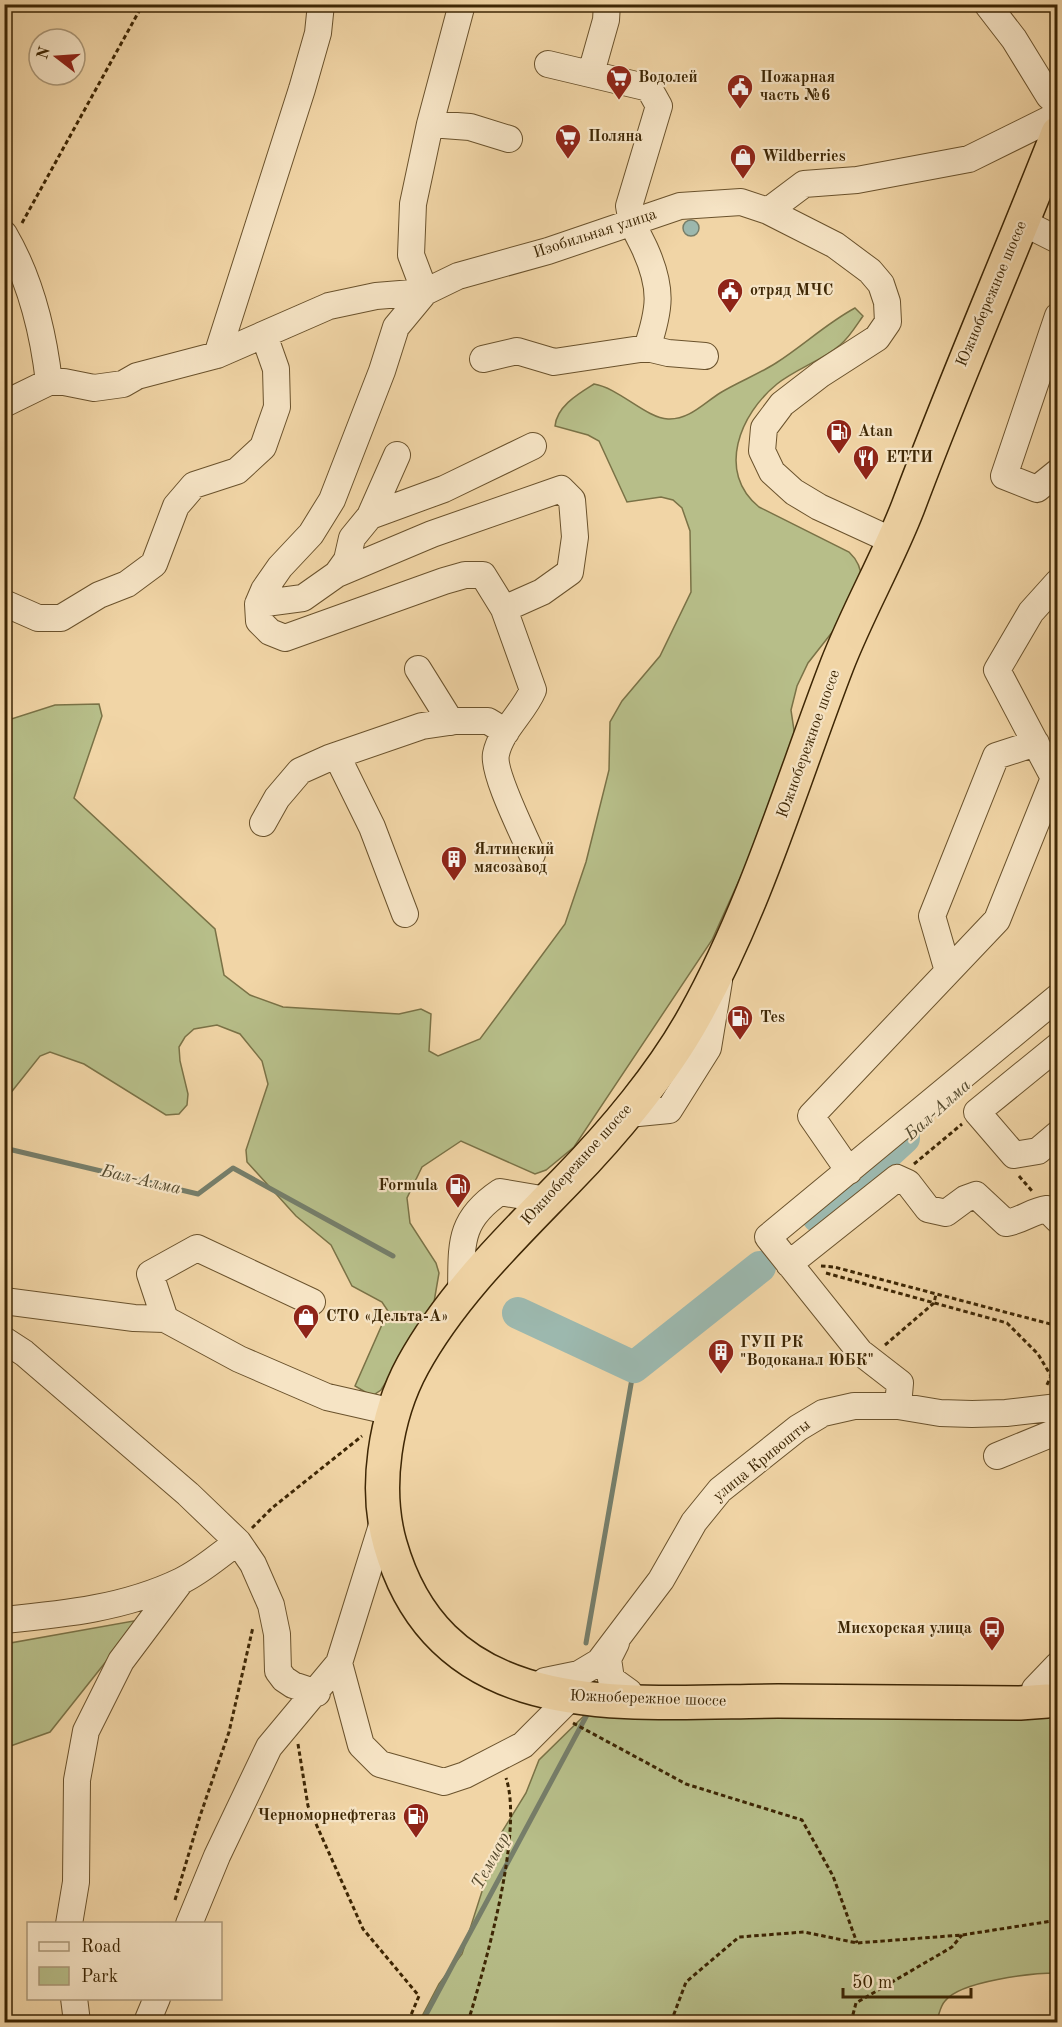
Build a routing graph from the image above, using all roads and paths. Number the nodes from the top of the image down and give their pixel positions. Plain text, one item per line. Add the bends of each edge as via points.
1 (143, 4) edge
2 (321, 4) edge
3 (462, 4) edge
4 (607, 4) edge
5 (987, 4) edge
6 (548, 64) dead end
7 (591, 73) junction
8 (1058, 104) edge
9 (1058, 115) edge
10 (430, 124) junction
11 (1058, 133) edge
12 (509, 139) dead end
13 (1058, 170) edge
14 (768, 210) junction
15 (631, 224) junction
16 (1046, 234) edge
17 (7, 238) edge
18 (425, 292) junction
19 (1058, 316) edge
20 (264, 335) junction
21 (647, 348) junction
22 (217, 355) junction
23 (705, 356) dead end
24 (483, 359) dead end
25 (49, 382) junction
26 (4, 404) edge
27 (533, 446) dead end
28 (397, 455) dead end
29 (1058, 472) edge
30 (370, 516) junction
31 (894, 524) junction
32 (337, 574) junction
33 (1058, 582) edge
34 (4, 603) edge
35 (258, 604) junction
36 (867, 604) junction
37 (504, 609) junction
38 (418, 669) dead end
39 (451, 722) junction
40 (506, 732) junction
41 (1036, 743) junction
42 (337, 756) junction
43 (1056, 778) edge
44 (263, 823) dead end
45 (532, 854) dead end
46 (405, 914) dead end
47 (948, 971) junction
48 (1058, 997) edge
49 (1058, 1046) edge
50 (977, 1112) junction
51 (1058, 1134) edge
52 (849, 1171) junction
53 (897, 1178) junction
54 (547, 1200) junction
55 (1058, 1220) edge
56 (793, 1268) junction
57 (461, 1293) junction
58 (936, 1294) junction
59 (4, 1302) edge
60 (312, 1302) dead end
61 (934, 1303) junction
62 (165, 1319) junction
63 (1058, 1326) edge
64 (4, 1340) edge
65 (868, 1360) junction
66 (1051, 1376) dead end
67 (898, 1406) junction
68 (1058, 1407) edge
69 (393, 1412) junction
70 (1058, 1431) edge
71 (997, 1456) dead end
72 (383, 1522) junction
73 (238, 1542) junction
74 (181, 1581) junction
75 (254, 1618) dead end
76 (4, 1620) edge
77 (622, 1629) junction
78 (339, 1663) junction
79 (1058, 1665) edge
80 (629, 1692) junction
81 (316, 1693) junction
82 (557, 1695) junction
83 (1043, 1696) edge
84 (293, 1717) junction
85 (499, 1758) junction
86 (174, 1901) dead end
87 (69, 1922) edge
88 (189, 1922) edge
89 (1058, 1932) edge
90 (962, 1935) junction
91 (857, 1943) junction
92 (74, 2000) edge
93 (156, 2000) edge
94 (77, 2022) edge
95 (147, 2022) edge
96 (408, 2022) edge
97 (468, 2022) edge
98 (671, 2022) edge
99 (852, 2022) edge

1 - 17 path via 29,212
2 - 22 street via 318,33 302,89
3 - 10 street
4 - 7 street
5 - 8 street
6 - 7 street
7 - 15 street via 649,88 659,106 629,206
9 - 14 street via 969,159 856,180 804,184
10 - 12 street via 470,127
10 - 18 street via 413,204 411,255
11 - 31 highway, Южнобережное шоссе
13 - 16 highway, Южнобережное шоссе
14 - 15 street, Изобильная улица via 741,202 708,202 680,206
14 - 31 street, Изобильная улица via 835,245 870,270 881,284 888,322 877,339 782,404 764,428 762,451 772,472 794,492
15 - 18 street, Изобильная улица via 458,276
15 - 21 street via 655,270 659,310
16 - 31 highway, Южнобережное шоссе
17 - 25 street via 40,322
18 - 20 street via 376,296 330,306
18 - 35 street via 396,327 332,500 311,534 280,567
19 - 29 street via 1004,476 1037,489
20 - 22 street
20 - 34 street via 276,369 277,407 263,447 237,471 194,485 176,506 154,564 127,585 99,595 61,618 38,618
21 - 23 street
21 - 24 street via 554,362 517,351
22 - 25 street via 137,376 123,384 94,388
25 - 26 street
27 - 30 street via 444,489
28 - 30 street
30 - 32 street via 352,538 347,560
31 - 36 highway, Южнобережное шоссе
32 - 35 street via 303,598
32 - 37 street via 442,530 561,489 572,500 575,537 570,572 542,592
33 - 41 street via 1030,612 997,670
35 - 37 street via 259,621 270,632 285,638 465,575 483,575
36 - 54 highway, Южнобережное шоссе via 839,659 775,839 699,1009 675,1051 591,1154
36 - 82 highway, Южнобережное шоссе via 780,836 721,971 676,1054 581,1171 465,1293 415,1368 397,1413 385,1497 387,1520 398,1554 424,1605 461,1644
37 - 40 street via 533,690 526,707
38 - 39 street
39 - 40 street via 488,721
39 - 42 street via 422,726
40 - 45 street via 496,755 501,780
41 - 43 street
41 - 47 street via 996,756 932,916
42 - 44 street via 300,771 277,798
42 - 46 street via 372,827
43 - 47 street via 997,920
47 - 52 street via 810,1116
48 - 52 street
49 - 50 street
50 - 51 street via 1014,1155 1038,1151
50 - 53 path
52 - 56 street via 768,1237
53 - 55 street via 908,1182 928,1209 946,1213 976,1195 1006,1223 1047,1209
53 - 56 street
54 - 57 highway, Южнобережное шоссе
54 - 57 street via 500,1192 469,1219 462,1237
56 - 58 path via 834,1267
56 - 61 path via 823,1272
56 - 65 street
57 - 69 highway, Южнобережное шоссе via 412,1366
58 - 61 path
58 - 63 path
59 - 62 street
60 - 62 street via 197,1248 150,1274
61 - 65 path
61 - 66 path via 1007,1323 1038,1354
62 - 69 street via 239,1359 327,1396
64 - 73 street via 179,1486
65 - 67 street via 900,1383
67 - 68 street, улица Кривошты via 972,1414
67 - 77 street, улица Кривошты via 854,1406 822,1413 720,1490 694,1522 661,1580
69 - 72 highway, Южнобережное шоссе via 382,1489
69 - 73 path via 272,1508
70 - 71 street
72 - 78 street
72 - 82 highway, Южнобережное шоссе via 409,1596 457,1652 502,1677
73 - 74 street
73 - 81 street via 253,1564 271,1605 278,1671 293,1685
74 - 76 street via 115,1604
74 - 87 street via 121,1661 86,1731 77,1780 76,1882
75 - 86 path via 229,1732
77 - 80 street via 608,1659 610,1679
77 - 82 street, улица Кривошты via 599,1662
78 - 81 street
78 - 85 street via 361,1745 380,1764 444,1782
79 - 83 street
80 - 82 highway, Южнобережное шоссе
80 - 83 highway, Южнобережное шоссе
81 - 84 street
82 - 83 highway, Южнобережное шоссе via 661,1703
82 - 85 street via 523,1745
82 - 91 path via 590,1733 686,1785 802,1820 833,1876
84 - 88 street via 269,1747
84 - 96 path via 309,1806 363,1929 419,1996
85 - 97 path via 510,1790 508,1844
89 - 90 path via 1052,1921
90 - 91 path
90 - 99 path via 952,1947 856,2003
91 - 98 path via 804,1932 739,1937 686,1982
92 - 94 street
93 - 95 street

